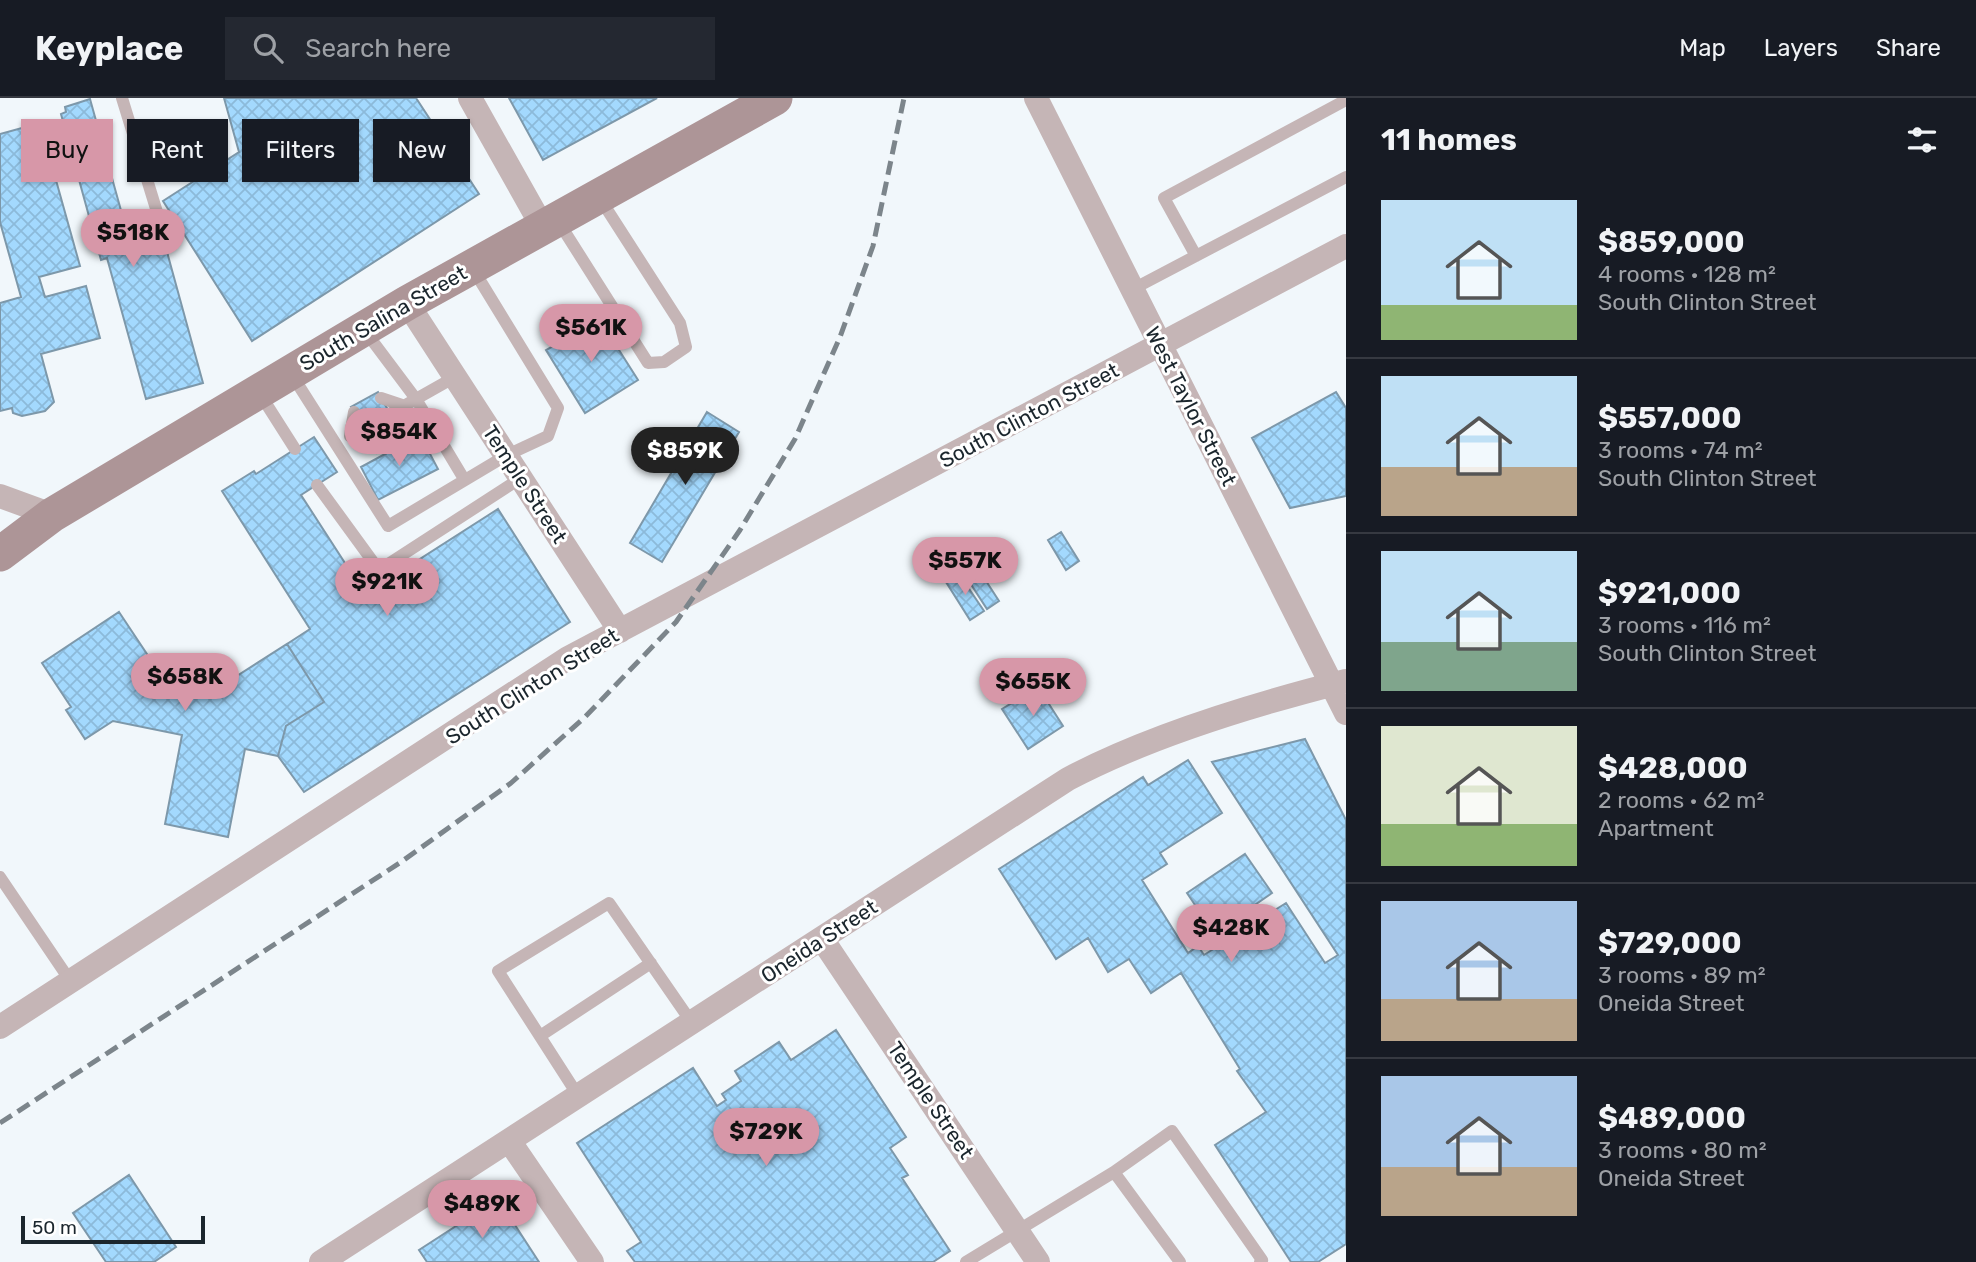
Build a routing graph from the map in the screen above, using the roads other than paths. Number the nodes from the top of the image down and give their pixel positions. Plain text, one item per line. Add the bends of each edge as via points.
1 (122, 98) edge
2 (470, 98) edge
3 (775, 98) edge
4 (1036, 98) edge
5 (1346, 100) edge
6 (1346, 177) edge
7 (598, 195) junction
8 (549, 222) junction
9 (161, 225) dead end
10 (1346, 246) edge
11 (1196, 256) junction
12 (471, 266) junction
13 (1133, 289) junction
14 (407, 303) junction
15 (363, 329) junction
16 (1161, 346) junction
17 (290, 372) junction
18 (455, 377) junction
19 (258, 391) junction
20 (381, 398) dead end
21 (410, 403) junction
22 (354, 412) dead end
23 (390, 414) dead end
24 (363, 429) dead end
25 (400, 432) dead end
26 (350, 436) junction
27 (336, 443) junction
28 (373, 447) dead end
29 (295, 449) dead end
30 (507, 455) junction
31 (521, 478) junction
32 (464, 479) junction
33 (317, 485) dead end
34 (0, 496) edge
35 (52, 515) junction
36 (0, 554) edge
37 (620, 631) junction
38 (1339, 683) edge
39 (1346, 713) edge
40 (0, 877) edge
41 (822, 939) junction
42 (650, 963) junction
43 (71, 982) junction
44 (692, 1023) junction
45 (0, 1027) edge
46 (540, 1036) junction
47 (579, 1097) junction
48 (510, 1142) junction
49 (1114, 1172) junction
50 (1019, 1233) junction
51 (321, 1262) edge
52 (592, 1262) edge
53 (966, 1262) edge
54 (1038, 1262) edge
55 (1180, 1262) edge
56 (1260, 1262) edge

1 - 9 lane
2 - 8 street
3 - 7 main road, South Salina Street
4 - 13 street, West Taylor Street
5 - 11 lane via 1164,198
6 - 11 lane
7 - 8 main road, South Salina Street
7 - 8 lane via 680,323 686,347 664,362 648,363
8 - 12 main road, South Salina Street
10 - 16 street, South Clinton Street
11 - 13 lane
12 - 14 main road, South Salina Street
12 - 30 lane via 558,408 548,436
13 - 16 street, West Taylor Street
14 - 15 main road, South Salina Street
14 - 18 street, Temple Street
15 - 17 main road, South Salina Street
15 - 21 lane
16 - 37 street, South Clinton Street
16 - 38 street, West Taylor Street
17 - 19 main road, South Salina Street
17 - 27 lane
18 - 21 lane
18 - 30 street, Temple Street
19 - 29 lane
19 - 35 main road, South Salina Street
20 - 21 lane
21 - 23 lane
21 - 25 lane
21 - 32 lane
22 - 26 lane
24 - 26 lane
26 - 27 lane
26 - 28 lane
27 - 32 lane via 388,526
30 - 31 street, Temple Street
30 - 32 lane
31 - 33 lane via 379,570
31 - 37 street, Temple Street
34 - 35 street
35 - 36 main road, South Salina Street
37 - 43 street, South Clinton Street via 568,658
38 - 39 street, West Taylor Street
38 - 41 street, Oneida Street via 1279,698 1104,760
40 - 43 lane
41 - 44 street, Oneida Street
41 - 50 street, Temple Street
42 - 44 lane
42 - 46 lane
42 - 46 lane via 610,903 498,971
43 - 45 street, South Clinton Street
44 - 47 street, Oneida Street
46 - 47 lane
47 - 48 street, Oneida Street
48 - 51 street, Oneida Street
48 - 52 street
49 - 50 lane
49 - 55 lane
49 - 56 lane via 1172,1131
50 - 53 lane
50 - 54 street, Temple Street

